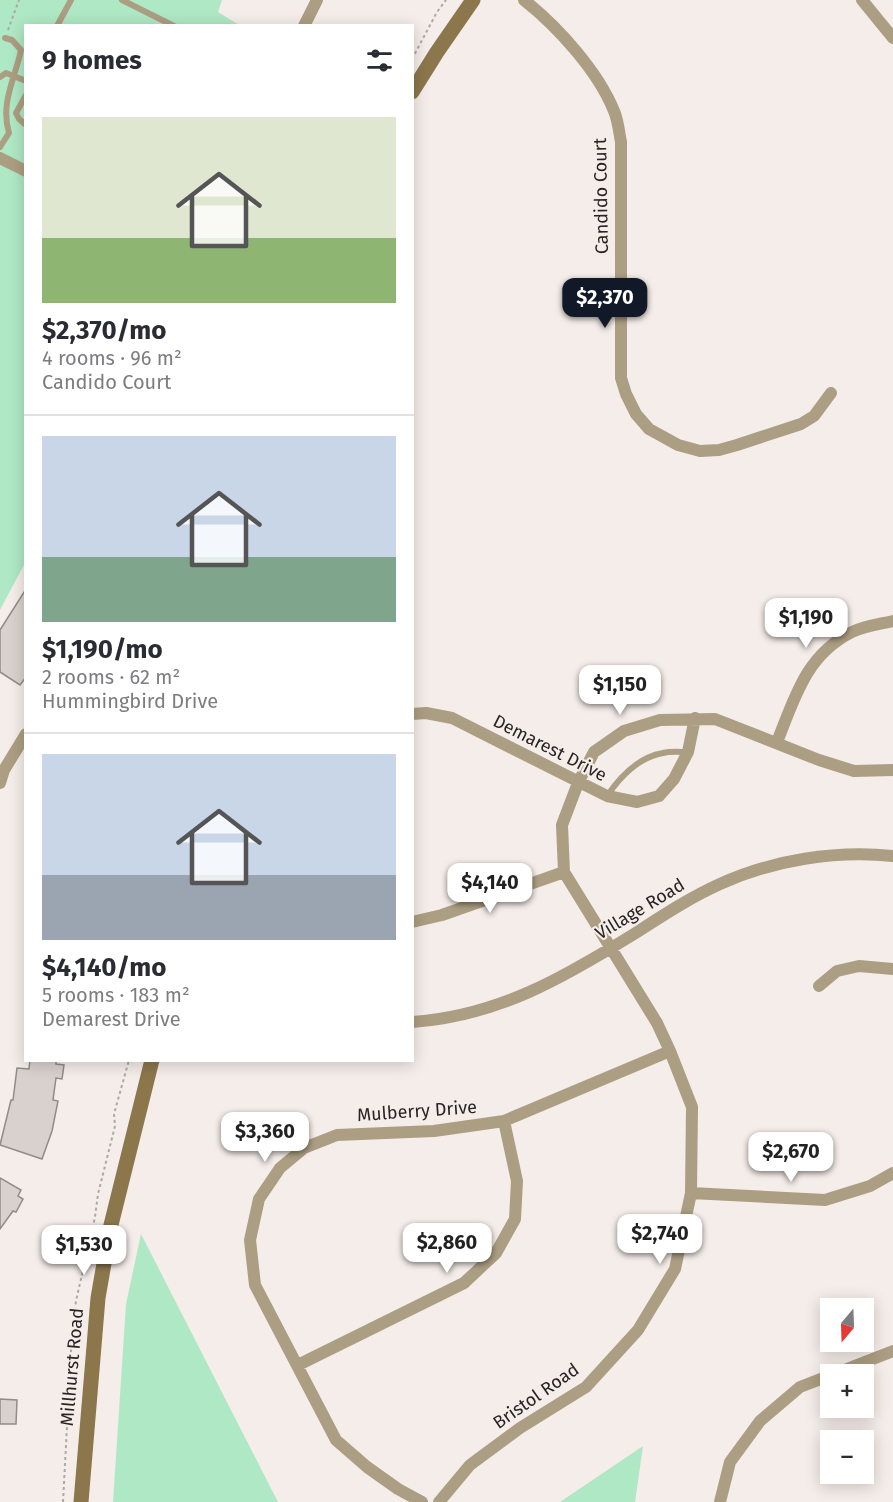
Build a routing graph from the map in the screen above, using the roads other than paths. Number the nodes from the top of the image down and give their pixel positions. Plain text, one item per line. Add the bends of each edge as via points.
1 (71, 0) edge
2 (122, 0) edge
3 (317, 0) edge
4 (473, 0) edge
5 (524, 0) edge
6 (862, 0) edge
7 (160, 22) edge
8 (58, 24) edge
9 (305, 24) edge
10 (5, 38) road end
11 (893, 38) edge
12 (3, 75) edge
13 (14, 76) junction
14 (24, 80) edge
15 (414, 89) edge
16 (24, 99) edge
17 (24, 124) edge
18 (0, 147) edge
19 (0, 158) edge
20 (24, 170) edge
21 (831, 393) dead end
22 (893, 621) edge
23 (414, 714) edge
24 (695, 718) junction
25 (24, 737) edge
26 (777, 742) junction
27 (688, 752) junction
28 (893, 770) edge
29 (0, 783) edge
30 (578, 783) junction
31 (607, 796) junction
32 (893, 856) edge
33 (564, 872) junction
34 (414, 922) edge
35 (612, 948) junction
36 (893, 969) edge
37 (819, 986) dead end
38 (414, 1022) edge
39 (670, 1051) junction
40 (152, 1062) edge
41 (504, 1121) junction
42 (893, 1173) edge
43 (691, 1193) junction
44 (893, 1351) edge
45 (860, 1364) edge
46 (298, 1365) junction
47 (820, 1380) edge
48 (81, 1502) edge
49 (422, 1502) edge
50 (440, 1502) edge
51 (720, 1502) edge

1 - 8 lane
2 - 7 lane
3 - 9 street
4 - 15 street
5 - 21 street, Candido Court via 544,15 604,87 615,113 621,142 621,378 636,414 649,429 678,445 700,451 719,450 801,424 814,416
6 - 11 street
10 - 13 lane via 21,50
12 - 13 lane
13 - 14 lane
13 - 18 lane via 5,102 9,133
16 - 17 lane via 16,113
19 - 20 street
22 - 26 street via 854,631 824,650 803,680
23 - 30 street, Demarest Drive via 452,718
24 - 26 street via 715,718
24 - 27 street, Demarest Drive
24 - 30 street via 660,720 624,731 594,753
25 - 29 street
26 - 28 street via 854,771
27 - 31 lane via 662,753 643,761 620,777
27 - 31 street, Demarest Drive via 674,779 659,796 637,802
30 - 31 street, Demarest Drive
30 - 33 street via 562,825
32 - 35 street, Village Road via 812,858 753,871 693,897
33 - 34 street
33 - 35 street, Bristol Road
35 - 38 street, Village Road via 518,998 454,1016
35 - 39 street, Bristol Road
36 - 37 street via 859,966 837,971
39 - 41 street, Mulberry Drive
39 - 43 street, Bristol Road via 692,1107
40 - 48 street, Millhurst Road via 103,1263 93,1336
41 - 46 street via 517,1182 515,1220 496,1253 464,1283
41 - 46 street, Mulberry Drive via 434,1131 337,1135 303,1149 280,1168 259,1199 250,1240 255,1285
42 - 43 street via 870,1186 825,1200
43 - 50 street, Bristol Road via 675,1269 638,1330 586,1387 470,1465
44 - 45 street
46 - 49 street, Mulberry Drive via 336,1440 367,1467
47 - 51 street via 800,1387 759,1421 730,1462

